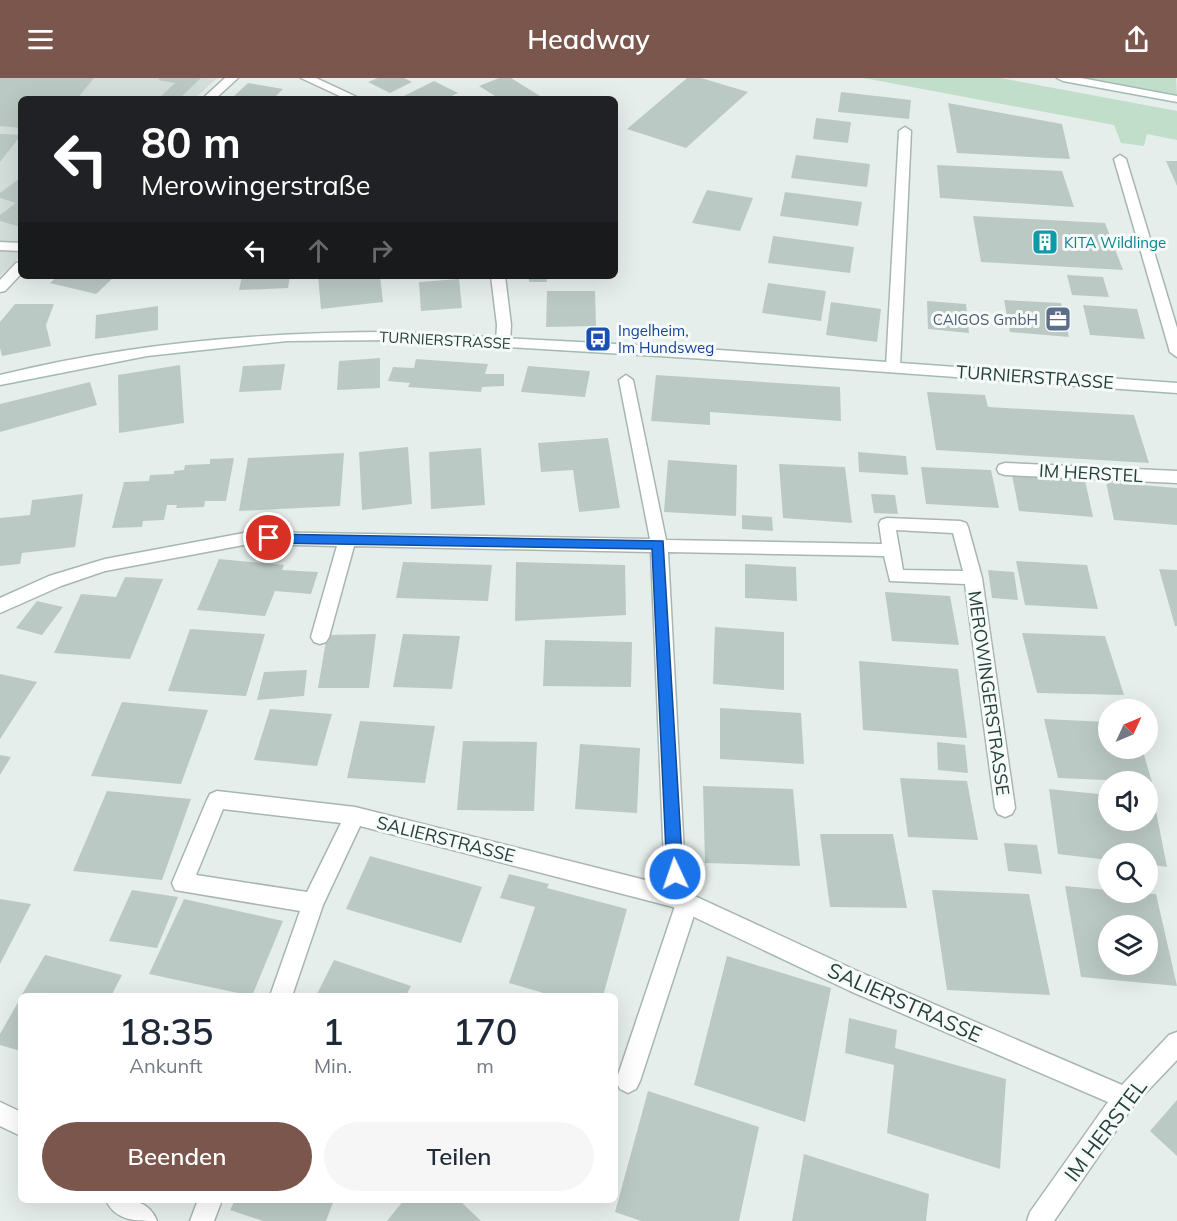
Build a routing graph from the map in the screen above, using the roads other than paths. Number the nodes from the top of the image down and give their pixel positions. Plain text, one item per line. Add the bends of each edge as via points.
1 (232, 78) edge
2 (307, 78) edge
3 (1063, 78) edge
4 (211, 96) edge
5 (348, 96) edge
6 (1177, 99) edge
7 (905, 131) dead end
8 (1120, 159) dead end
9 (0, 246) edge
10 (18, 247) edge
11 (18, 269) edge
12 (498, 279) edge
13 (0, 288) edge
14 (503, 342) junction
15 (1177, 352) edge
16 (893, 367) junction
17 (0, 380) edge
18 (626, 380) dead end
19 (1177, 387) edge
20 (1005, 469) dead end
21 (1177, 477) edge
22 (347, 540) junction
23 (658, 544) junction
24 (891, 550) junction
25 (973, 578) junction
26 (0, 606) edge
27 (320, 637) dead end
28 (1005, 808) dead end
29 (355, 816) junction
30 (682, 901) junction
31 (313, 903) junction
32 (282, 993) edge
33 (1177, 1043) edge
34 (628, 1081) dead end
35 (1125, 1098) junction
36 (0, 1114) edge
37 (18, 1123) edge
38 (122, 1203) edge
39 (209, 1203) edge
40 (144, 1221) edge
41 (202, 1221) edge
42 (1039, 1221) edge

1 - 4 street
2 - 5 street
3 - 6 street
7 - 16 street
8 - 15 street
9 - 10 street
11 - 13 street
12 - 14 street
14 - 16 street, TURNIERSTRASSE
14 - 17 street, TURNIERSTRASSE via 394,336 287,337 147,351
16 - 19 street, TURNIERSTRASSE
18 - 23 street
20 - 21 street, IM HERSTEL
22 - 23 street
22 - 26 street via 249,538 160,553 56,581
22 - 27 street
23 - 24 street
23 - 30 street
24 - 25 street, MEROWINGERSTRASSE via 896,576
24 - 25 street, MEROWINGERSTRASSE via 887,524 960,528
25 - 28 street, MEROWINGERSTRASSE
29 - 30 street, SALIERSTRASSE
29 - 31 street, SALIERSTRASSE
29 - 31 street, SALIERSTRASSE via 217,800 182,883
30 - 34 street
30 - 35 street, SALIERSTRASSE via 858,983
31 - 32 street, SALIERSTRASSE
33 - 35 street, IM HERSTEL
35 - 42 street, IM HERSTEL
36 - 37 street
38 - 40 street
39 - 41 street

